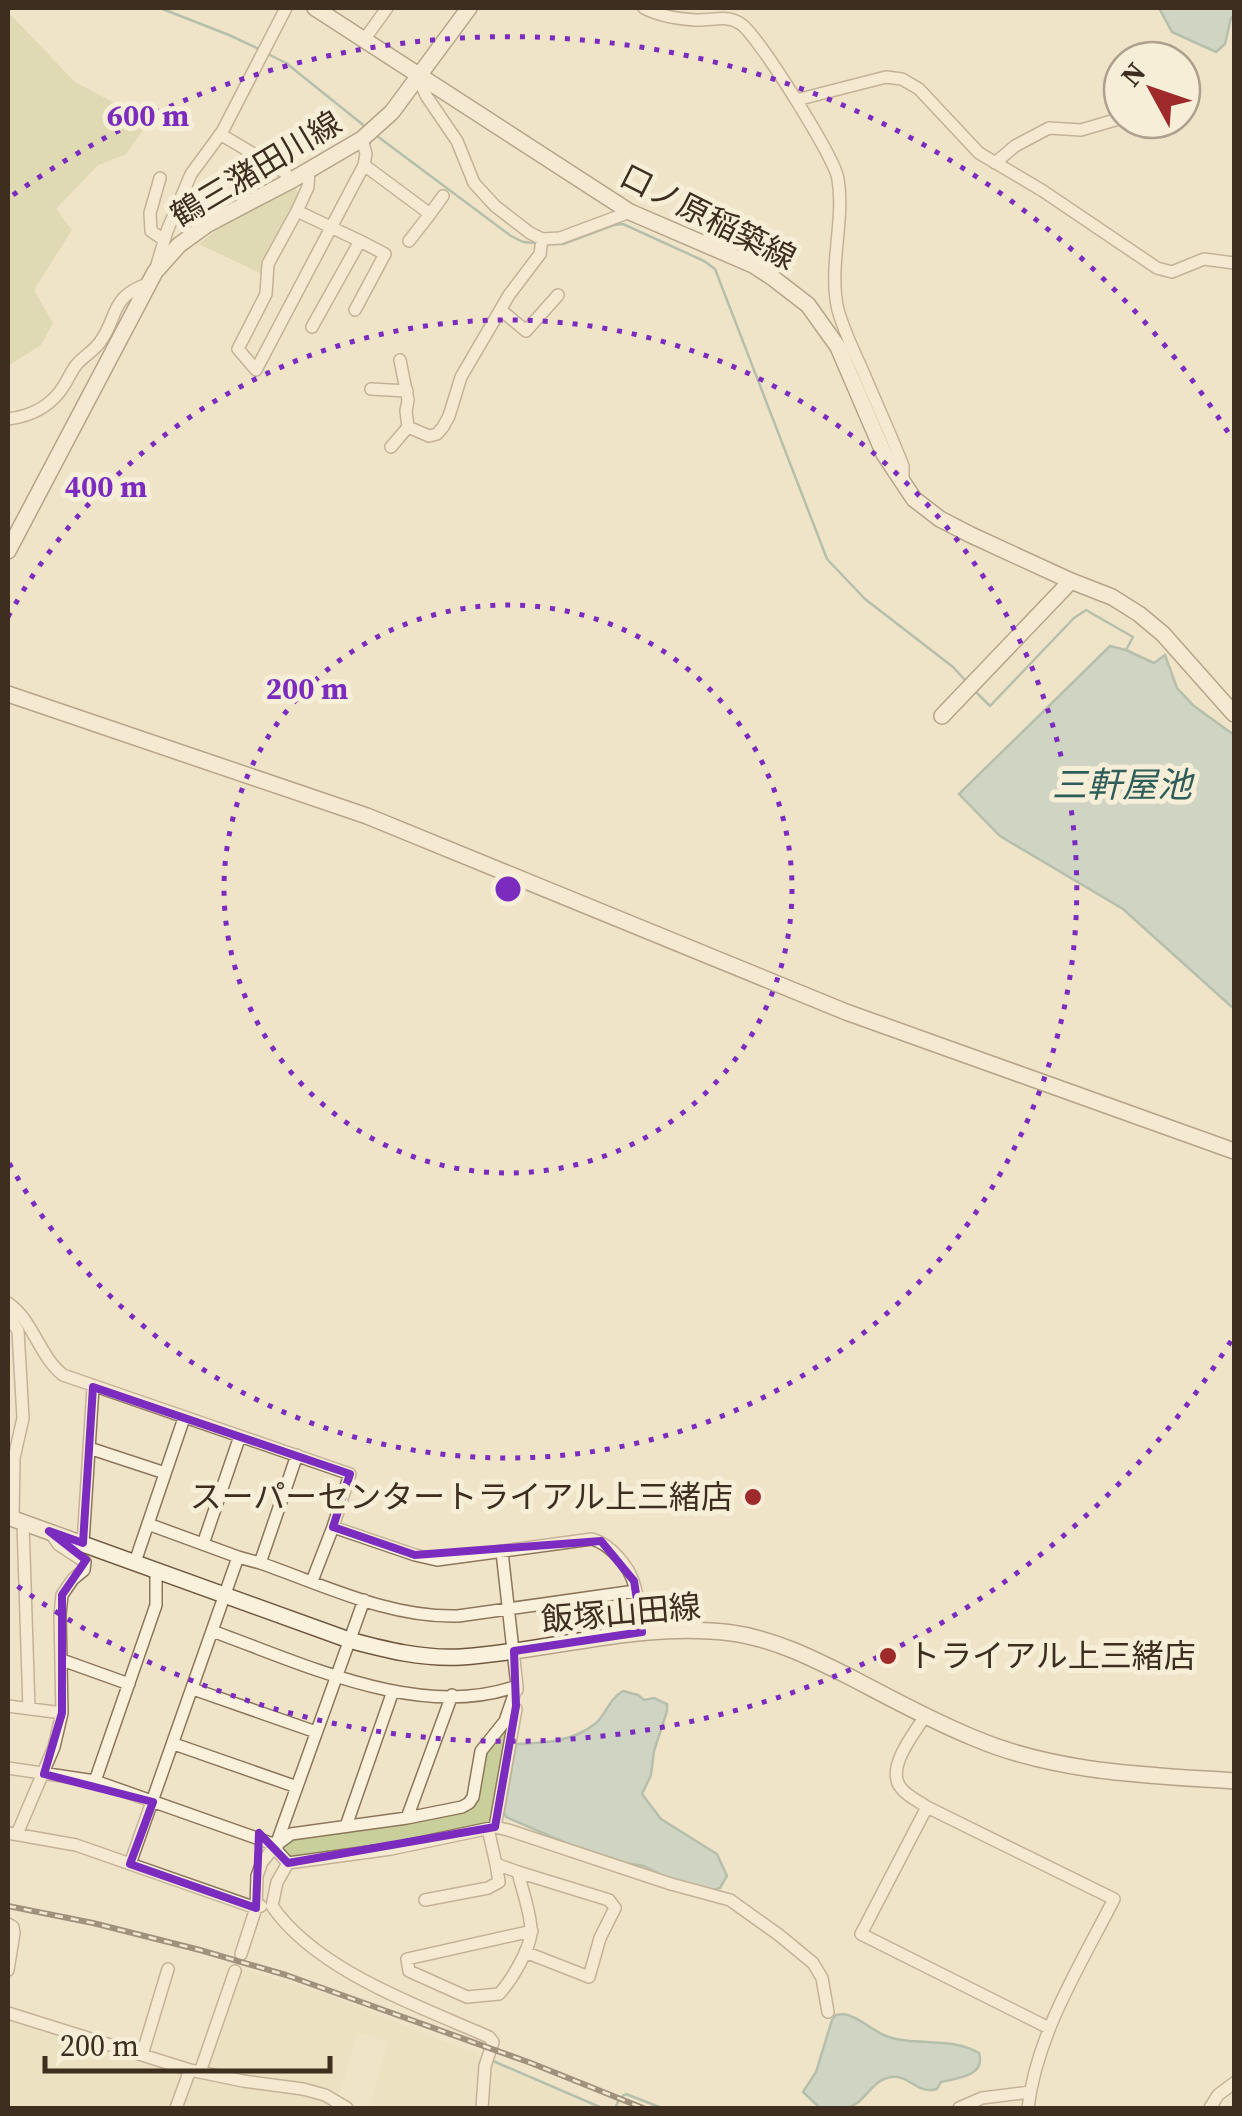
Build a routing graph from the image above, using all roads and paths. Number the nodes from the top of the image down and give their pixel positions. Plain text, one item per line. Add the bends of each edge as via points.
1 (286, 8) edge
2 (315, 8) edge
3 (387, 8) edge
4 (469, 8) edge
5 (644, 8) edge
6 (364, 40) junction
7 (417, 76) junction
8 (796, 100) junction
9 (1102, 124) edge
10 (220, 134) junction
11 (362, 139) junction
12 (995, 163) junction
13 (364, 165) junction
14 (310, 170) junction
15 (160, 178) dead end
16 (292, 180) junction
17 (443, 196) dead end
18 (297, 211) junction
19 (630, 212) junction
20 (430, 214) junction
21 (332, 228) junction
22 (542, 239) junction
23 (164, 240) junction
24 (360, 241) junction
25 (410, 241) dead end
26 (1234, 262) edge
27 (151, 278) junction
28 (558, 295) dead end
29 (355, 310) dead end
30 (501, 310) junction
31 (312, 327) dead end
32 (400, 360) dead end
33 (371, 389) dead end
34 (406, 391) junction
35 (8, 419) edge
36 (408, 427) junction
37 (391, 448) dead end
38 (902, 484) junction
39 (8, 551) edge
40 (1071, 582) junction
41 (8, 694) edge
42 (1234, 714) edge
43 (942, 716) dead end
44 (1234, 1151) edge
45 (8, 1303) edge
46 (8, 1315) edge
47 (93, 1387) junction
48 (184, 1418) junction
49 (240, 1436) junction
50 (89, 1448) junction
51 (297, 1455) junction
52 (165, 1473) junction
53 (15, 1520) edge
54 (148, 1524) junction
55 (334, 1527) junction
56 (49, 1531) junction
57 (82, 1542) junction
58 (203, 1544) junction
59 (502, 1552) junction
60 (238, 1557) junction
61 (135, 1562) junction
62 (260, 1563) junction
63 (156, 1570) junction
64 (312, 1580) junction
65 (636, 1591) junction
66 (225, 1594) junction
67 (364, 1600) junction
68 (508, 1609) junction
69 (212, 1631) junction
70 (642, 1632) junction
71 (349, 1640) junction
72 (514, 1651) junction
73 (62, 1660) junction
74 (336, 1676) junction
75 (128, 1684) junction
76 (517, 1686) junction
77 (193, 1689) junction
78 (393, 1691) junction
79 (452, 1696) junction
80 (8, 1706) edge
81 (28, 1709) junction
82 (62, 1713) junction
83 (925, 1716) junction
84 (316, 1732) junction
85 (174, 1744) junction
86 (8, 1768) edge
87 (44, 1774) junction
88 (1234, 1781) edge
89 (95, 1782) junction
90 (297, 1787) junction
91 (153, 1802) junction
92 (927, 1807) junction
93 (406, 1818) junction
94 (346, 1826) junction
95 (492, 1828) junction
96 (12, 1834) edge
97 (276, 1845) junction
98 (288, 1863) junction
99 (130, 1864) junction
100 (496, 1864) junction
101 (518, 1872) junction
102 (424, 1900) dead end
103 (272, 1903) junction
104 (256, 1908) junction
105 (8, 1924) edge
106 (532, 1931) junction
107 (525, 1952) junction
108 (241, 1954) dead end
109 (168, 1969) dead end
110 (8, 1970) edge
111 (235, 1971) dead end
112 (828, 2012) dead end
113 (8, 2013) edge
114 (1049, 2028) junction
115 (142, 2055) junction
116 (195, 2071) junction
117 (1234, 2083) edge
118 (1030, 2092) junction
119 (176, 2108) edge
120 (347, 2108) edge
121 (482, 2108) edge
122 (960, 2108) edge
123 (1028, 2108) edge
124 (1210, 2108) edge

1 - 10 street
2 - 6 main road, 口ノ原稲築線
3 - 6 street
4 - 7 main road, 鶴三潴田川線
5 - 8 street via 736,20
6 - 7 main road, 口ノ原稲築線
7 - 11 main road, 鶴三潴田川線
7 - 19 main road, 口ノ原稲築線
7 - 22 street via 458,141 474,183
8 - 12 street via 886,76 902,78
8 - 38 street via 838,176 838,308 903,466
9 - 12 street via 1049,128
10 - 16 street
10 - 23 street via 190,174
11 - 13 street
11 - 14 main road, 鶴三潴田川線
12 - 26 street via 1164,272 1204,258
13 - 20 street
13 - 21 street
14 - 16 main road, 鶴三潴田川線
14 - 18 street
15 - 23 street via 150,222
16 - 27 main road, 鶴三潴田川線 via 208,224
17 - 20 street
18 - 21 street
18 - 21 street via 268,264 266,294 238,350 256,370
19 - 22 street
19 - 38 main road, 口ノ原稲築線 via 752,265 808,305 838,347
20 - 25 street
21 - 24 street
22 - 30 street via 540,254
23 - 27 street
24 - 29 street via 385,254
24 - 31 street
27 - 35 street via 116,306 101,342 54,401
27 - 39 main road, 鶴三潴田川線
28 - 30 street via 526,332
30 - 36 street via 462,376 443,427 429,436
32 - 34 street
33 - 34 street
34 - 36 street
36 - 37 street
38 - 40 main road, 口ノ原稲築線 via 940,519
40 - 42 main road, 口ノ原稲築線 via 1112,597 1164,634
40 - 43 main road
41 - 44 main road via 367,816 846,1012
45 - 47 street via 53,1368
46 - 53 street via 18,1331 23,1418 14,1458
47 - 48 street
47 - 50 street
48 - 49 street
48 - 52 street
49 - 51 street
49 - 58 street
50 - 52 street
50 - 57 street
51 - 55 street via 350,1474
51 - 62 street
52 - 54 street
53 - 56 main road, 飯塚山田線
53 - 81 street
54 - 58 street
54 - 61 street
55 - 59 street via 437,1560
55 - 64 street
56 - 57 main road, 飯塚山田線
56 - 73 street via 85,1562 62,1596
57 - 61 main road, 飯塚山田線
58 - 60 street
59 - 65 street via 592,1538 611,1548
59 - 68 street
60 - 62 street
60 - 66 street
61 - 63 main road, 飯塚山田線
62 - 64 street
63 - 66 main road, 飯塚山田線
63 - 75 street via 156,1605
64 - 67 street
65 - 68 street
65 - 70 street
66 - 69 street
66 - 71 main road, 飯塚山田線
67 - 68 street via 433,1616
67 - 71 street
68 - 72 street
69 - 74 street
69 - 77 street
70 - 72 main road, 飯塚山田線
70 - 83 main road, 飯塚山田線 via 733,1633 774,1643
71 - 72 main road, 飯塚山田線 via 426,1656
71 - 74 street
72 - 76 street
73 - 75 street
73 - 82 street
74 - 78 street
74 - 84 street
75 - 89 street
76 - 79 street
76 - 93 street via 504,1721 481,1751 469,1803
76 - 95 street
77 - 84 street
77 - 85 street
78 - 79 street
78 - 94 street
79 - 93 street
80 - 81 street
81 - 82 street
82 - 87 street
83 - 88 main road, 飯塚山田線 via 1046,1762
83 - 92 street via 896,1771 898,1785
84 - 90 street
85 - 90 street
85 - 91 street
86 - 87 street
87 - 89 street
87 - 96 street
89 - 91 street
90 - 97 street
91 - 97 street
91 - 99 street
92 - 114 street via 1114,1899
92 - 114 street via 861,1934
93 - 94 street
94 - 97 street via 291,1834
95 - 98 street
95 - 100 street
95 - 112 street via 730,1900 812,1963
96 - 99 street via 76,1845
97 - 98 street
97 - 104 street via 257,1876
98 - 103 street
99 - 104 street
100 - 101 street
100 - 102 street via 499,1882 488,1888
101 - 106 street
101 - 107 street via 608,1900 615,1908 589,1977
103 - 104 street
103 - 121 street via 301,1937 351,1972 489,2037
104 - 108 street
105 - 110 street via 14,1933
106 - 107 street
106 - 107 street via 407,1959 409,1971 466,1998 499,1994
109 - 115 street
111 - 116 street
113 - 115 street
114 - 118 street
115 - 116 street
116 - 119 street
116 - 120 street via 303,2089
117 - 124 street
118 - 122 street
118 - 123 street

